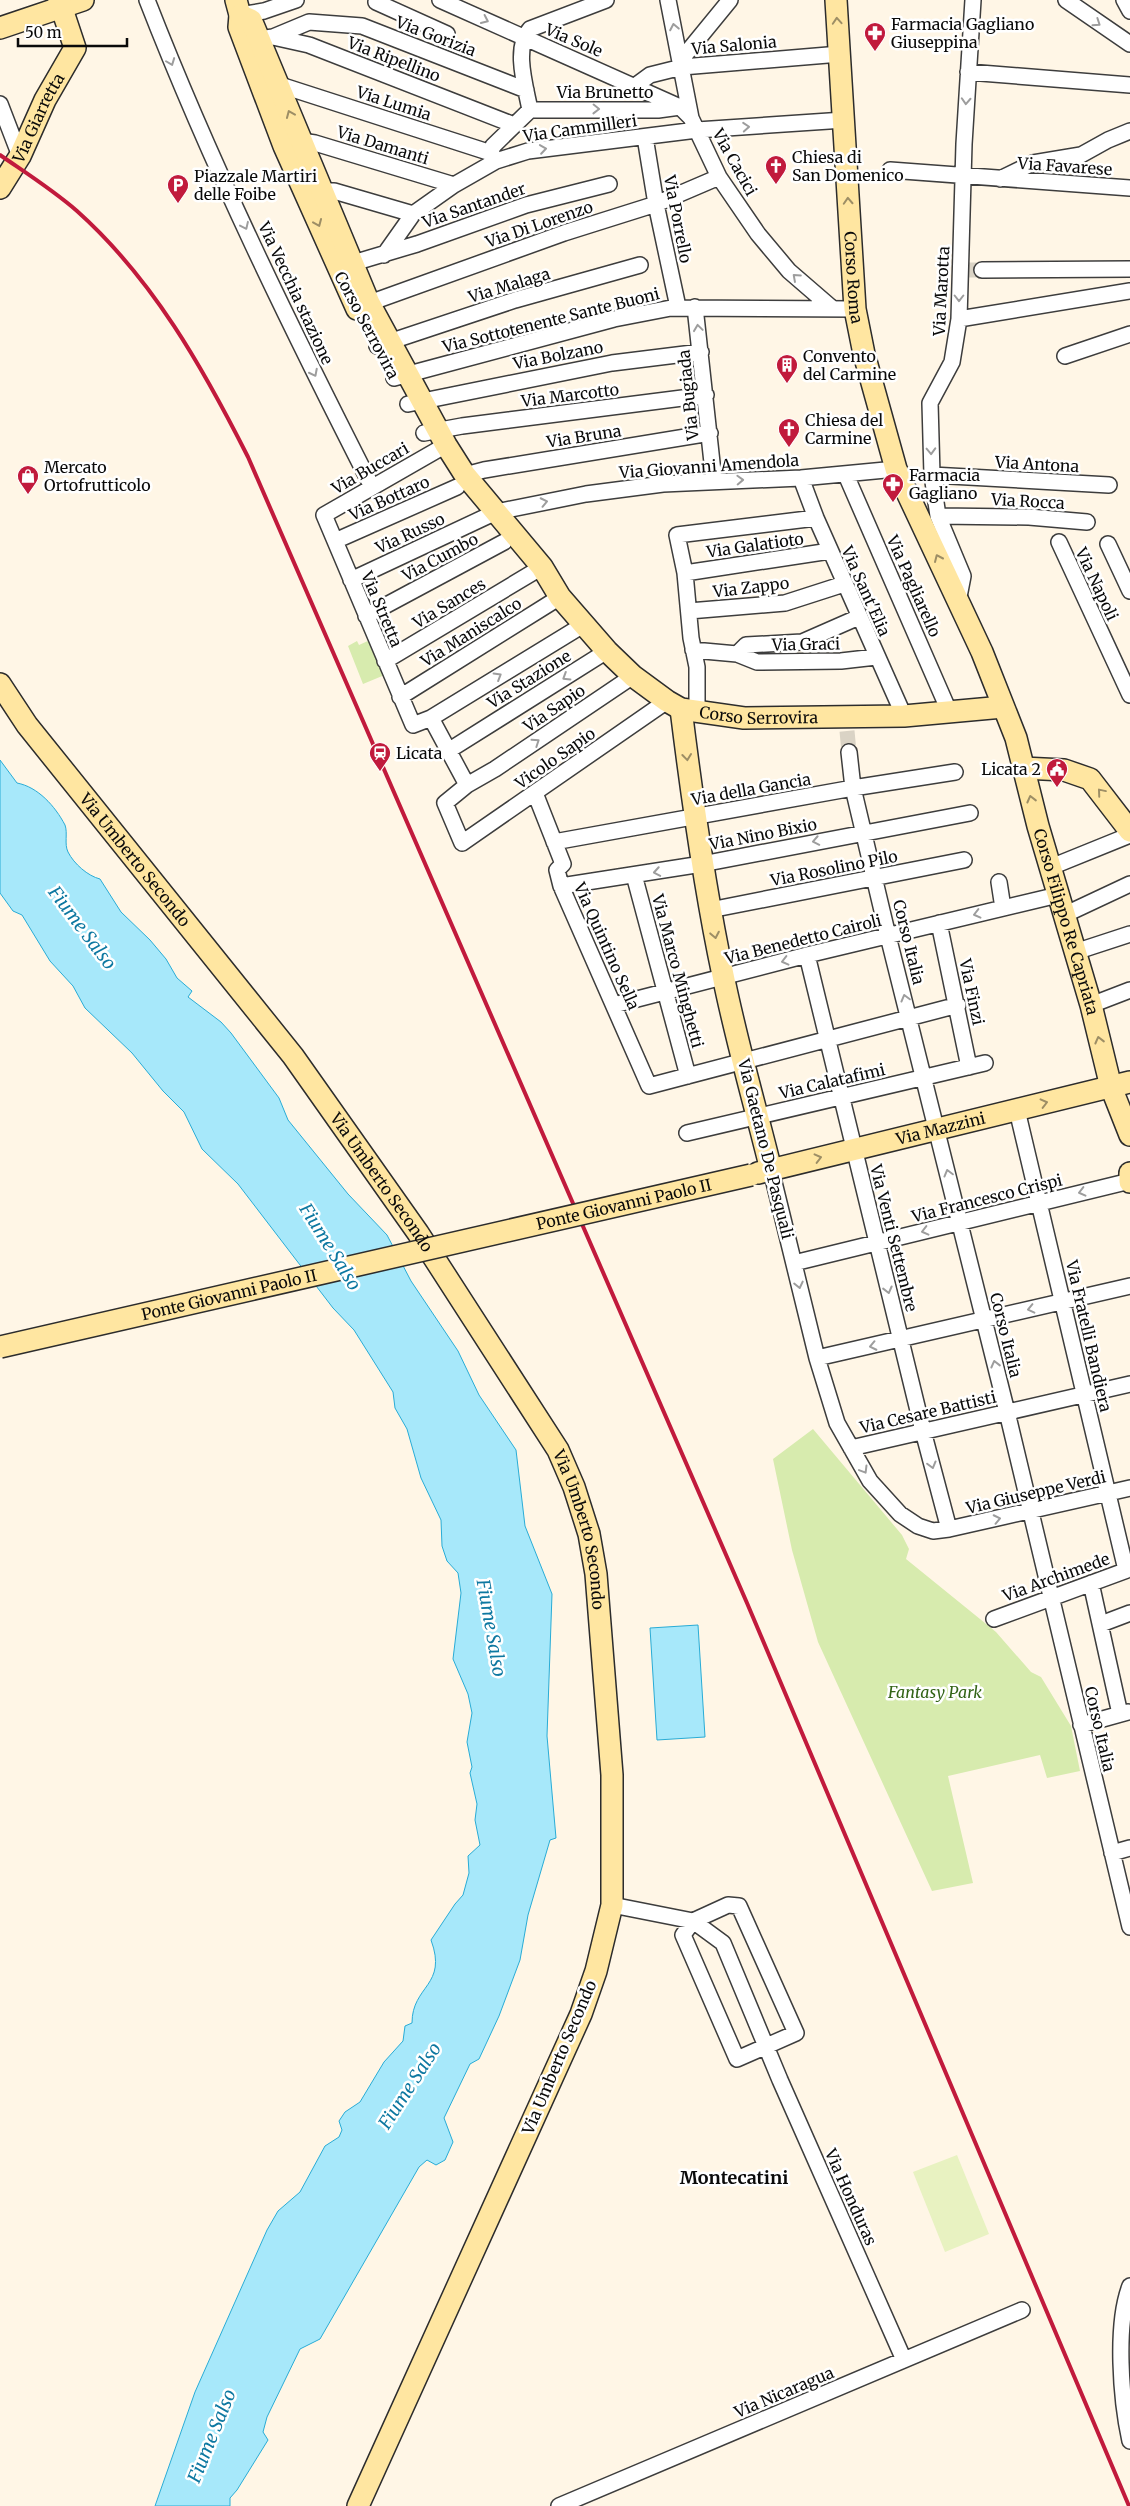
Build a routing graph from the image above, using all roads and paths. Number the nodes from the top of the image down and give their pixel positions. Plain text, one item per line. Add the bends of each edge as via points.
1 (83, 0) edge
2 (147, 0) edge
3 (296, 0) edge
4 (440, 0) edge
5 (606, 0) edge
6 (668, 0) edge
7 (730, 0) edge
8 (836, 0) edge
9 (973, 0) edge
10 (1066, 0) edge
11 (1124, 0) edge
12 (376, 2) dead end
13 (52, 5) edge
14 (238, 7) edge
15 (1130, 11) edge
16 (0, 28) edge
17 (447, 34) dead end
18 (259, 37) junction
19 (524, 38) junction
20 (1130, 44) edge
21 (840, 54) junction
22 (682, 67) junction
23 (968, 72) junction
24 (1130, 85) edge
25 (270, 86) junction
26 (635, 86) junction
27 (526, 90) junction
28 (0, 104) edge
29 (680, 107) junction
30 (530, 110) junction
31 (844, 120) junction
32 (4, 124) edge
33 (514, 124) junction
34 (694, 124) junction
35 (1130, 131) edge
36 (645, 137) junction
37 (293, 143) junction
38 (20, 156) junction
39 (493, 157) junction
40 (890, 170) dead end
41 (719, 177) junction
42 (965, 177) junction
43 (2, 180) edge
44 (999, 180) junction
45 (609, 184) dead end
46 (454, 185) junction
47 (1130, 188) edge
48 (313, 191) junction
49 (656, 204) junction
50 (413, 214) junction
51 (384, 255) junction
52 (640, 265) dead end
53 (345, 266) junction
54 (1130, 269) edge
55 (982, 270) tunnel mouth
56 (1130, 290) edge
57 (363, 305) junction
58 (695, 306) junction
59 (678, 307) junction
60 (833, 308) junction
61 (854, 309) junction
62 (960, 319) junction
63 (1130, 334) edge
64 (383, 344) junction
65 (702, 352) junction
66 (1065, 356) dead end
67 (401, 376) junction
68 (706, 395) junction
69 (415, 403) junction
70 (710, 433) junction
71 (436, 440) junction
72 (896, 470) junction
73 (846, 475) junction
74 (932, 475) junction
75 (801, 478) junction
76 (461, 481) junction
77 (714, 481) junction
78 (1109, 485) dead end
79 (372, 487) junction
80 (324, 515) joint
81 (490, 515) junction
82 (938, 516) junction
83 (816, 518) junction
84 (1087, 522) dead end
85 (335, 541) junction
86 (504, 542) junction
87 (1059, 542) dead end
88 (1108, 544) dead end
89 (830, 552) junction
90 (536, 571) junction
91 (685, 573) junction
92 (351, 580) junction
93 (844, 584) junction
94 (1130, 591) edge
95 (560, 596) junction
96 (958, 602) junction
97 (689, 611) junction
98 (366, 616) junction
99 (859, 617) junction
100 (583, 625) junction
101 (693, 650) junction
102 (607, 651) junction
103 (737, 654) junction
104 (876, 656) junction
105 (385, 661) junction
106 (633, 676) junction
107 (0, 684) edge
108 (1130, 693) edge
109 (400, 697) junction
110 (682, 707) junction
111 (1003, 707) junction
112 (949, 711) junction
113 (904, 716) junction
114 (431, 718) junction
115 (448, 751) junction
116 (849, 752) tunnel mouth
117 (1023, 768) junction
118 (955, 772) dead end
119 (467, 785) junction
120 (853, 788) junction
121 (535, 793) junction
122 (970, 812) dead end
123 (694, 817) junction
124 (864, 832) junction
125 (1130, 833) edge
126 (554, 842) junction
127 (462, 843) joint
128 (964, 860) dead end
129 (702, 864) junction
130 (1051, 867) junction
131 (634, 876) junction
132 (875, 879) junction
133 (999, 882) dead end
134 (1130, 884) edge
135 (561, 886) junction
136 (1058, 895) junction
137 (1003, 908) junction
138 (710, 910) junction
139 (1064, 915) junction
140 (940, 924) junction
141 (1130, 934) edge
142 (888, 936) junction
143 (1075, 952) junction
144 (807, 955) junction
145 (723, 977) junction
146 (1130, 990) edge
147 (665, 991) junction
148 (614, 1005) junction
149 (958, 1005) junction
150 (1091, 1005) junction
151 (910, 1018) junction
152 (827, 1039) junction
153 (744, 1061) junction
154 (985, 1063) dead end
155 (969, 1067) junction
156 (688, 1076) junction
157 (925, 1077) junction
158 (1120, 1084) edge
159 (841, 1097) junction
160 (1017, 1110) junction
161 (757, 1116) junction
162 (936, 1129) junction
163 (687, 1133) dead end
164 (1130, 1135) edge
165 (854, 1150) junction
166 (760, 1172) junction
167 (1130, 1173) edge
168 (1130, 1181) edge
169 (1040, 1203) junction
170 (961, 1222) junction
171 (877, 1243) junction
172 (794, 1263) junction
173 (1130, 1286) edge
174 (1063, 1301) junction
175 (984, 1320) junction
176 (900, 1340) junction
177 (0, 1347) edge
178 (817, 1358) junction
179 (1130, 1384) edge
180 (1085, 1394) junction
181 (1007, 1412) junction
182 (923, 1431) junction
183 (851, 1448) junction
184 (1130, 1488) edge
185 (1108, 1493) junction
186 (1031, 1512) junction
187 (949, 1529) junction
188 (1128, 1569) edge
189 (1091, 1583) junction
190 (1051, 1598) junction
191 (1130, 1613) edge
192 (994, 1619) dead end
193 (1100, 1624) junction
194 (1125, 1713) edge
195 (1082, 1725) junction
196 (1130, 1848) edge
197 (1112, 1853) junction
198 (612, 1905) junction
199 (693, 1921) junction
200 (1130, 1926) edge
201 (766, 2047) junction
202 (1130, 2286) edge
203 (1022, 2310) dead end
204 (904, 2360) junction
205 (1127, 2397) edge
206 (1130, 2441) edge
207 (358, 2506) edge
208 (559, 2506) edge

1 - 13 main road
2 -> 79 street, Via Vecchia stazione via 183,93 311,367
3 - 14 street via 264,11
4 -> 19 street, Via Sole
5 - 19 street via 530,29
22 -> 6 street, Via Cacici
7 - 22 street via 684,55
21 -> 8 main road, Corso Roma
9 - 23 street, Via Marotta
10 -> 20 street
11 - 15 street
12 - 17 street
13 - 16 main road
13 - 38 main road, Via Giarretta via 74,48 45,100
14 - 18 main road, Corso Serrovira via 239,27
18 - 25 main road, Corso Serrovira
18 - 27 street, Via Gorizia via 309,22 362,26
18 - 33 street, Via Ripellino via 308,44
19 - 26 street, Via Sole
19 - 27 street via 522,55
21 - 22 street, Via Salonia
21 - 31 main road, Corso Roma
22 - 26 street, Via Salonia via 650,75
22 - 34 street, Via Cacici
23 - 24 street
23 -> 42 street, Via Marotta
25 - 37 main road, Corso Serrovira
25 - 39 street, Via Lumia
26 - 29 street, Via Sole
27 - 30 street
28 - 32 street
30 -> 29 street, Via Brunetto via 658,110
29 - 34 street, Via Sole
30 - 33 street
34 -> 31 street, Via Cammilleri
61 -> 31 main road, Corso Roma
32 - 38 street
33 - 39 street via 493,146
34 - 36 street, Via Cammilleri
34 - 41 street, Via Cacici
35 - 44 street via 1081,155 1033,163
39 -> 36 street, Via Cammilleri
36 - 49 street, Via Porrello
37 - 46 street, Via Damanti
37 - 48 main road, Corso Serrovira
38 - 43 main road, Via Giarretta
39 - 46 street, Via Cammilleri
40 - 42 street, Via Favarese
41 - 49 street, Via Di Lorenzo
60 -> 41 street, Via Cacici via 789,270 758,234
42 - 44 street, Via Favarese
42 -> 62 street, Via Marotta
44 - 47 street, Via Favarese
45 - 51 street, Via Santander via 526,205
46 - 50 street, Via Cammilleri
48 - 50 street via 334,190
48 - 53 main road, Corso Serrovira
49 - 57 street, Via Di Lorenzo via 564,232
49 - 59 street, Via Porrello
50 - 51 street, Via Cammilleri
51 - 53 street, Via Santander
52 - 64 street, Via Malaga via 515,300
53 - 57 main road, Corso Serrovira
54 - 55 street
56 - 62 street
57 - 64 main road, Corso Serrovira
58 - 59 street, Via Sottotenente Sante Buoni
58 - 60 street, Via Sottotenente Sante Buoni
65 -> 58 street, Via Bugiada
59 - 67 street, Via Sottotenente Sante Buoni via 614,319
60 - 61 street, Via Sottotenente Sante Buoni
61 - 72 main road, Corso Roma
62 -> 74 street, Via Marotta via 952,362 930,403
63 - 66 street
64 - 67 main road, Corso Serrovira
65 - 68 street, Via Bugiada
65 - 69 street, Via Bolzano via 612,363
67 - 69 main road, Corso Serrovira
68 - 70 street, Via Bugiada
68 - 71 street, Via Marcotto via 462,426
69 - 71 main road, Corso Serrovira
70 - 76 street, Via Bruna via 484,470
70 - 77 street, Via Bugiada
71 - 76 main road, Corso Serrovira
71 - 79 street, Via Buccari
72 - 73 street, Via Giovanni Amendola
96 -> 72 main road, Corso Roma
73 - 75 street, Via Giovanni Amendola
73 - 112 street, Via Pagliarello
74 - 78 street, Via Antona
74 - 82 street, Via Marotta
77 -> 75 street, Via Giovanni Amendola
75 - 83 street, Via Sant'Elia
76 - 81 main road, Corso Serrovira
76 - 85 street, Via Bottaro
81 -> 77 street, Via Giovanni Amendola via 586,494
79 - 80 street, Via Buccari
80 - 85 street, Via Stretta
81 - 86 main road, Corso Serrovira
81 - 90 main road, Corso Serrovira
81 - 92 street, Via Russo
82 - 84 street, Via Rocca via 1029,517
82 - 96 street, Via Marotta via 963,576
83 - 89 street, Via Sant'Elia
83 - 91 street via 677,535
85 - 92 street, Via Stretta
86 - 90 main road, Corso Serrovira
86 - 98 street, Via Cumbo
87 - 108 street, Via Napoli
88 - 94 street
89 - 91 street, Via Galatioto
89 - 93 street, Via Sant'Elia
90 - 95 main road, Corso Serrovira
90 - 105 street, Via Sances
91 - 97 street
92 - 98 street, Via Stretta
93 - 97 street, Via Zappo via 785,603
93 - 99 street, Via Sant'Elia
95 - 100 main road, Corso Serrovira
95 - 109 street, Via Maniscalco
96 - 111 main road, Corso Roma
97 - 101 street
98 - 105 street, Via Stretta
99 - 103 street via 802,642 746,645
99 - 104 street, Via Sant'Elia
100 - 102 main road, Corso Serrovira
114 -> 100 street
101 - 103 street, Via Graci
101 - 110 street via 697,667
102 - 106 main road, Corso Serrovira
102 -> 115 street, Via Stazione
103 - 104 street, Via Graci via 757,662 841,662
104 - 113 street, Via Sant'Elia
105 - 109 street, Via Stretta
106 - 110 main road, Corso Serrovira
119 -> 106 street, Via Sapio
107 - 198 main road, Via Umberto Secondo via 27,725 293,1056 418,1233 558,1450 586,1524 596,1574 612,1775
109 - 114 street, Via Stretta via 413,725
110 - 113 main road, Corso Serrovira via 744,718 847,724
110 - 121 street, Vicolo Sapio
110 -> 123 main road, Via Gaetano De Pasquali
111 - 112 main road, Corso Serrovira
111 - 117 main road, Corso Filippo Re Capriata via 1016,738
112 - 113 main road, Corso Serrovira
114 - 115 street
115 - 119 street
116 - 120 street, Corso Italia
125 -> 117 main road via 1090,779 1064,770
130 -> 117 main road, Corso Filippo Re Capriata
118 - 120 street, Via della Gancia
119 - 127 street, Via Sapio via 445,803
120 - 123 street, Via della Gancia
120 - 124 street, Corso Italia
121 - 126 street, Via Quintino Sella
121 - 127 street, Vicolo Sapio
122 - 124 street, Via Nino Bixio
123 - 126 street, Via della Gancia
123 - 129 main road, Via Gaetano De Pasquali
124 -> 129 street, Via Nino Bixio
124 - 132 street, Corso Italia
125 - 130 street
126 - 135 street, Via Quintino Sella via 563,864 556,870
128 - 132 street, Via Rosolino Pilo
129 -> 131 street, Via Nino Bixio
129 - 138 main road, Via Gaetano De Pasquali
130 - 136 main road, Corso Filippo Re Capriata
131 - 135 street, Via Nino Bixio
131 - 147 street, Via Marco Minghetti
132 - 138 street, Via Rosolino Pilo
132 - 142 street, Corso Italia
133 - 137 street
134 - 139 street
135 - 148 street, Via Quintino Sella
136 - 137 street, Via Benedetto Cairoli
136 - 139 main road, Corso Filippo Re Capriata
137 -> 140 street, Via Benedetto Cairoli
138 -> 145 main road, Via Gaetano De Pasquali
139 - 143 main road, Corso Filippo Re Capriata
140 - 142 street, Via Benedetto Cairoli
140 - 149 street, Via Finzi
141 - 143 street
142 - 144 street, Via Benedetto Cairoli
151 -> 142 street, Corso Italia
143 - 150 main road, Corso Filippo Re Capriata
144 -> 145 street, Via Benedetto Cairoli
144 - 152 street, Via Venti Settembre
145 - 147 street, Via Benedetto Cairoli
145 - 153 main road, Via Gaetano De Pasquali
146 - 150 street
147 - 148 street, Via Benedetto Cairoli
147 - 156 street, Via Marco Minghetti
148 - 156 street, Via Quintino Sella via 649,1086
149 - 151 street
149 - 155 street, Via Finzi
158 -> 150 main road, Corso Filippo Re Capriata
151 - 152 street
151 - 157 street, Corso Italia
152 - 153 street
152 - 159 street, Via Venti Settembre
153 - 156 street
153 - 161 main road, Via Gaetano De Pasquali
154 - 155 street, Via Calatafimi
155 - 157 street, Via Calatafimi
157 - 159 street, Via Calatafimi
157 - 162 street, Corso Italia
160 -> 158 main road, Via Mazzini
158 - 164 main road, Corso Filippo Re Capriata
159 - 161 street, Via Calatafimi
159 - 165 street, Via Venti Settembre
160 - 162 main road, Via Mazzini
160 - 169 street, Via Fratelli Bandiera
161 - 163 street, Via Calatafimi
161 - 166 main road, Via Gaetano De Pasquali
162 - 165 main road, Via Mazzini
170 -> 162 street, Corso Italia
166 -> 165 main road, Via Mazzini
165 - 171 street, Via Venti Settembre
166 - 172 street, Via Gaetano De Pasquali
166 - 177 main road, Ponte Giovanni Paolo II, bridge
167 - 168 main road
168 -> 169 street, Via Francesco Crispi
169 - 170 street, Via Francesco Crispi
169 - 174 street, Via Fratelli Bandiera
170 -> 171 street, Via Francesco Crispi
170 - 175 street, Corso Italia
171 - 172 street, Via Francesco Crispi
171 -> 176 street, Via Venti Settembre
172 -> 178 street, Via Gaetano De Pasquali
173 - 174 street
174 -> 175 street
174 - 180 street, Via Fratelli Bandiera
175 - 176 street
181 -> 175 street, Corso Italia
176 -> 178 street
176 - 182 street, Via Venti Settembre
178 - 183 street, Via Gaetano De Pasquali via 837,1424
179 - 180 street, Via Cesare Battisti
180 - 181 street, Via Cesare Battisti
180 - 185 street, Via Fratelli Bandiera
181 - 182 street, Via Cesare Battisti
181 - 186 street, Corso Italia
182 - 183 street, Via Cesare Battisti
182 -> 187 street, Via Venti Settembre
183 -> 187 street, Via Gaetano De Pasquali via 870,1481 900,1514 918,1526 933,1530
184 - 185 street, Via Giuseppe Verdi
185 - 186 street, Via Giuseppe Verdi
185 - 188 street, Via Fratelli Bandiera
187 -> 186 street, Via Giuseppe Verdi
186 - 190 street, Corso Italia
188 - 189 street, Via Archimede
189 - 190 street, Via Archimede
189 - 193 street
190 - 192 street, Via Archimede
190 - 195 street, Corso Italia
191 - 193 street
193 - 194 street
194 - 195 street
195 - 197 street, Corso Italia
196 - 197 street
197 - 200 street, Corso Italia
198 - 199 street, Via Honduras
198 - 207 main road, Via Umberto Secondo via 596,1971 581,2014
199 - 201 street, Via Honduras via 722,1943
199 - 201 street via 683,1935 738,2059
199 - 201 street via 728,1905 740,1906 796,2033
201 - 204 street, Via Honduras
202 - 205 street via 1124,2301 1120,2387
203 - 204 street, Via Nicaragua
204 - 208 street, Via Nicaragua
205 - 206 street

